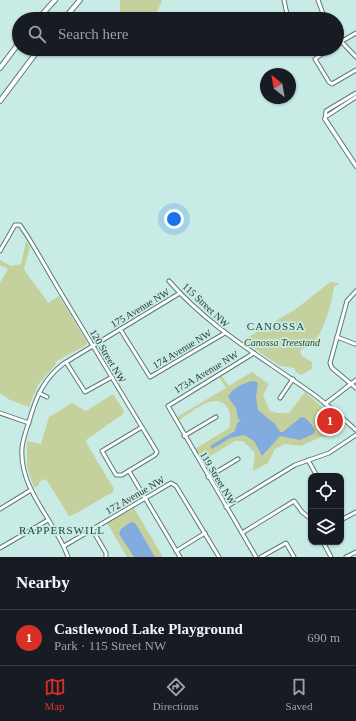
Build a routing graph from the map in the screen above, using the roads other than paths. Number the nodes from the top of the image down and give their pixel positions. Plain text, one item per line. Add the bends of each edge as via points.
1 (55, 0) edge
2 (80, 0) edge
3 (284, 0) edge
4 (318, 0) edge
5 (44, 12) edge
6 (70, 12) edge
7 (287, 12) edge
8 (322, 12) edge
9 (356, 33) edge
10 (344, 40) edge
11 (344, 47) edge
12 (12, 52) edge
13 (34, 56) edge
14 (319, 56) edge
15 (356, 57) edge
16 (0, 68) edge
17 (356, 70) edge
18 (356, 93) edge
19 (356, 97) edge
20 (0, 101) edge
21 (325, 119) junction
22 (356, 166) edge
23 (0, 251) edge
24 (169, 281) dead end
25 (356, 291) edge
26 (180, 293) junction
27 (120, 329) junction
28 (225, 333) junction
29 (337, 337) junction
30 (355, 344) dead end
31 (93, 346) junction
32 (254, 353) junction
33 (66, 362) junction
34 (112, 377) junction
35 (293, 380) junction
36 (356, 380) edge
37 (351, 383) junction
38 (356, 388) edge
39 (39, 393) junction
40 (47, 396) dead end
41 (280, 398) dead end
42 (325, 404) junction
43 (168, 406) joint
44 (0, 413) edge
45 (216, 416) dead end
46 (29, 423) junction
47 (142, 427) junction
48 (356, 430) edge
49 (356, 435) edge
50 (184, 436) junction
51 (238, 459) dead end
52 (308, 460) junction
53 (288, 462) dead end
54 (291, 467) junction
55 (129, 471) junction
56 (315, 473) edge
57 (208, 477) junction
58 (31, 490) junction
59 (145, 497) junction
60 (226, 507) junction
61 (0, 509) edge
62 (356, 512) edge
63 (308, 517) edge
64 (344, 518) edge
65 (48, 520) junction
66 (92, 529) junction
67 (205, 533) junction
68 (242, 533) junction
69 (324, 545) edge
70 (64, 546) junction
71 (0, 548) edge
72 (176, 550) junction
73 (356, 552) edge
74 (68, 557) edge
75 (106, 557) edge
76 (180, 557) edge
77 (219, 557) edge
78 (256, 557) edge
79 (261, 557) edge
80 (294, 557) edge
81 (330, 557) edge
82 (346, 557) edge

1 - 5 highway
2 - 6 highway
3 - 7 street
4 - 8 street
9 - 10 street
11 - 15 street
12 - 16 highway
13 - 20 highway
14 - 17 street via 315,59 332,84
18 - 21 street via 326,111
19 - 21 street via 328,114
21 - 22 main road
23 - 31 street, 120 Street NW via 18,224 21,226
24 - 26 street, 115 Street NW
25 - 29 street via 348,299
26 - 27 street, 175 Avenue NW
26 - 28 street, 115 Street NW
27 - 28 street, 174 Avenue NW via 150,377
27 - 31 street, 175 Avenue NW
28 - 32 street, 115 Street NW
29 - 30 street
29 - 37 street via 330,365
31 - 33 street, 175 Avenue NW
31 - 34 street, 120 Street NW
32 - 35 street, 115 Street NW
32 - 43 street, 173A Avenue NW
33 - 34 street via 85,392
33 - 39 street, 175 Avenue NW via 52,374
34 - 47 street, 120 Street NW
35 - 41 street
35 - 42 street, 115 Street NW
36 - 37 street
37 - 38 street
37 - 42 street
39 - 40 street
39 - 46 street, 175 Avenue NW
42 - 48 street, 115 Street NW
43 - 50 street, 119 Street NW
44 - 46 street
45 - 50 street
46 - 58 street, 175 Avenue NW via 23,442 22,461
47 - 55 street, 120 Street NW via 157,454
47 - 55 street via 102,451 115,474 118,476
49 - 52 street via 329,453
50 - 57 street, 119 Street NW
51 - 57 street
52 - 54 street
52 - 56 street
53 - 54 street
54 - 60 street
55 - 59 street
57 - 60 street, 119 Street NW
58 - 61 street
58 - 65 street, 175 Avenue NW
59 - 66 street, 172 Avenue NW
59 - 67 street, 172 Avenue NW via 173,483
59 - 72 street
60 - 68 street, 119 Street NW
62 - 64 street
63 - 68 street via 294,501
65 - 70 street, 175 Avenue NW
65 - 71 street
66 - 70 street, 172 Avenue NW
66 - 75 street
67 - 72 street
67 - 77 street
68 - 78 street, 119 Street NW
69 - 81 street
70 - 74 street, 175 Avenue NW
72 - 76 street
73 - 82 street
79 - 80 street via 286,543

